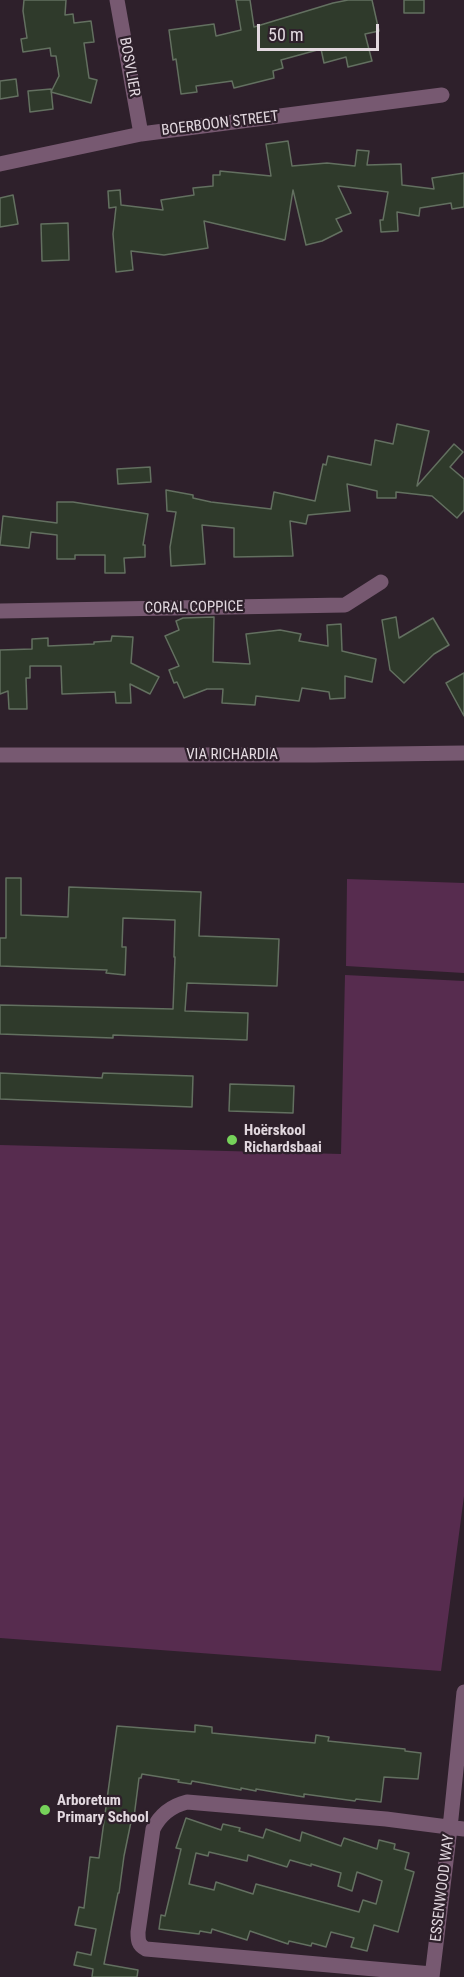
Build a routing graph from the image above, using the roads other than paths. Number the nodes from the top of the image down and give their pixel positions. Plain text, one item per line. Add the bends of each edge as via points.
1 (117, 0) edge
2 (442, 95) dead end
3 (141, 134) junction
4 (0, 164) edge
5 (381, 582) dead end
6 (0, 611) edge
7 (464, 753) edge
8 (0, 755) edge
9 (464, 1692) edge
10 (457, 1828) edge
11 (432, 1975) edge

1 - 3 street, BOSVLIER
2 - 3 street, BOERBOON STREET
3 - 4 street, BOERBOON STREET
5 - 6 street, CORAL COPPICE via 345,605
7 - 8 street, VIA RICHARDIA
9 - 10 street, ESSENWOOD WAY
10 - 11 street, ESSENWOOD WAY
10 - 11 street via 200,1803 178,1804 157,1821 153,1830 138,1932 141,1946 153,1951

